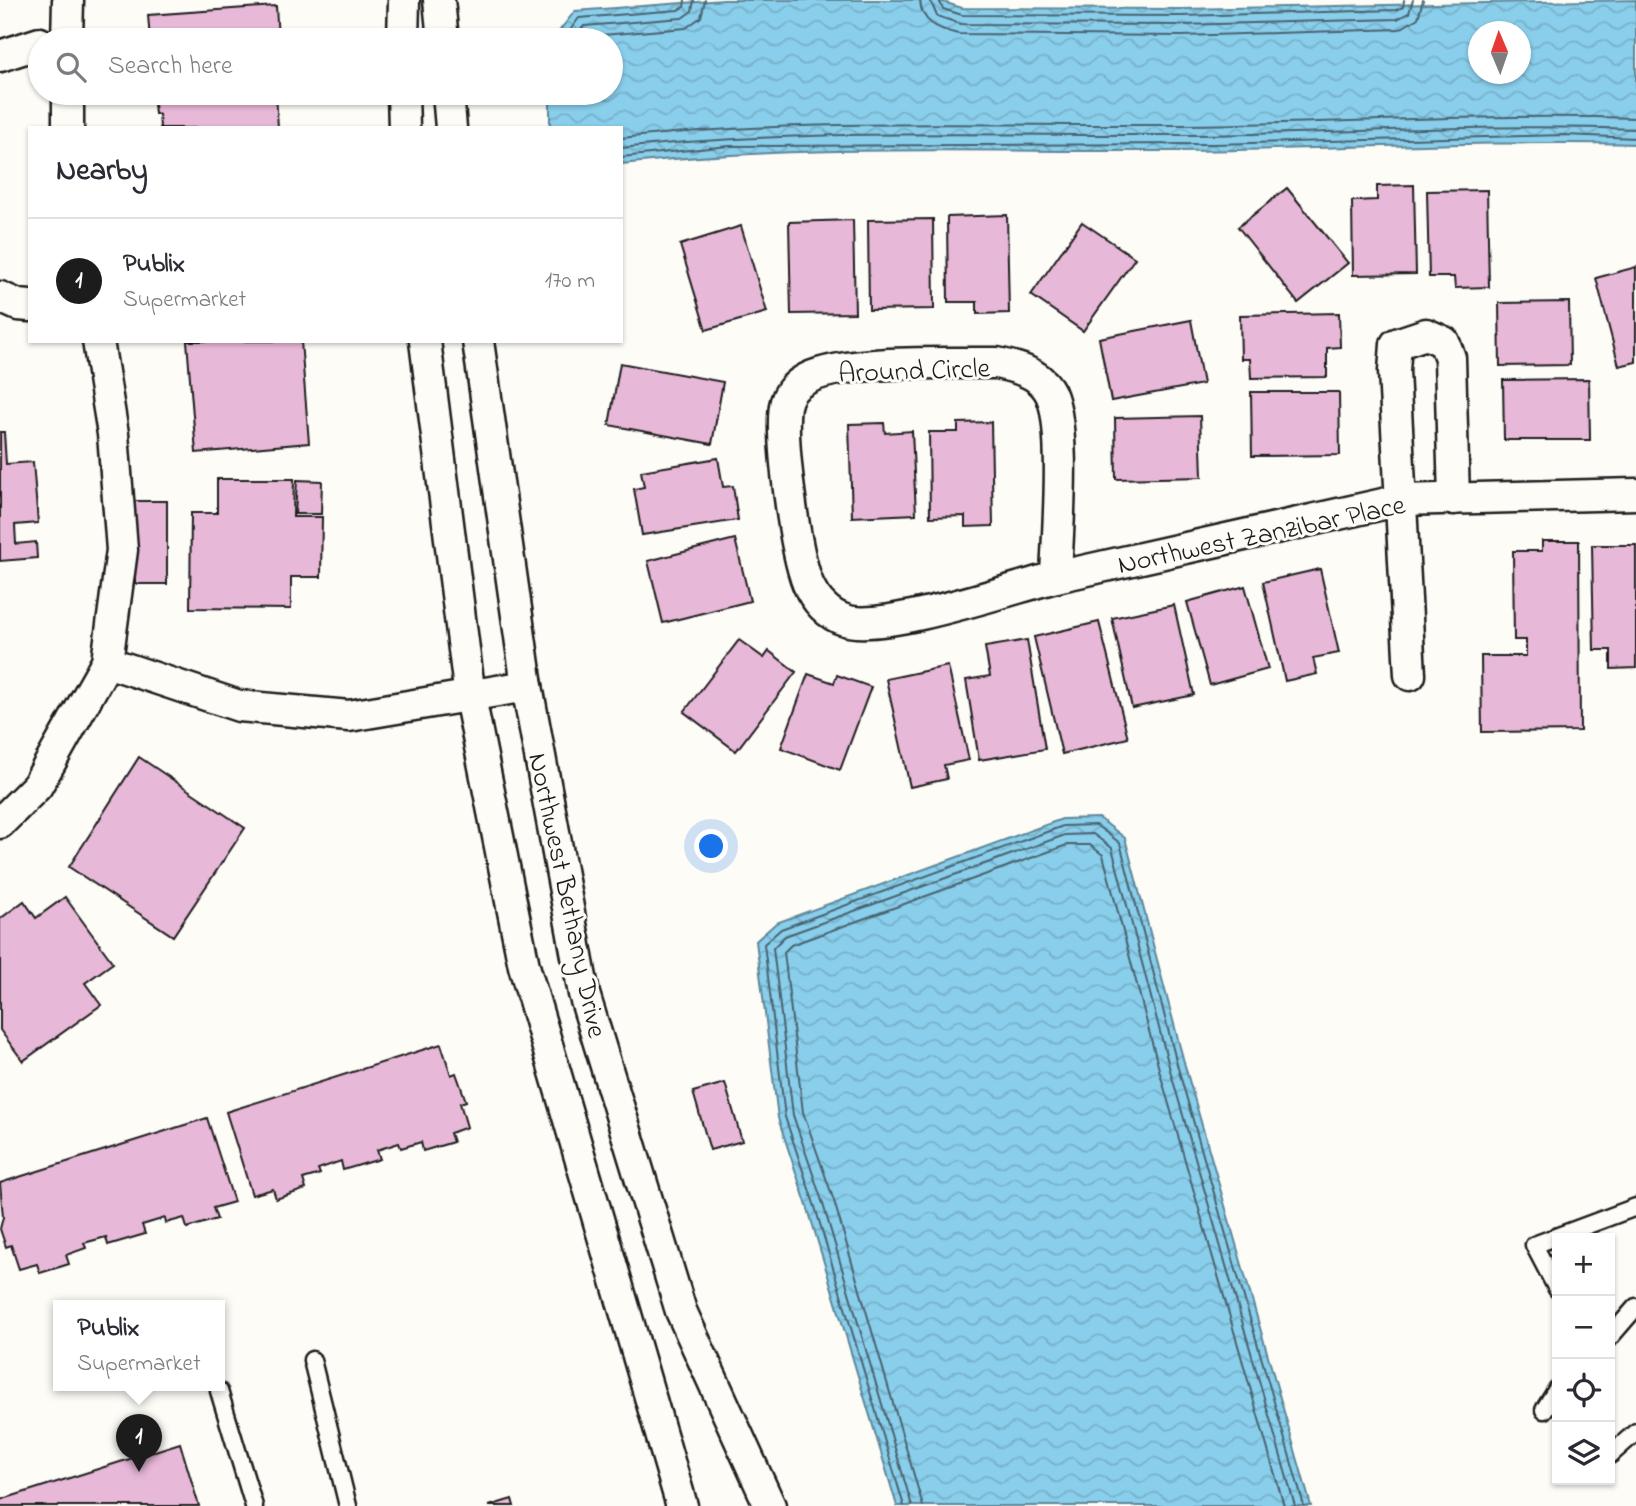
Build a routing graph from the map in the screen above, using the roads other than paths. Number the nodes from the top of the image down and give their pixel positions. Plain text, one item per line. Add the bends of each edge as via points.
1 (68, 0) edge
2 (404, 0) edge
3 (439, 0) edge
4 (67, 28) edge
5 (403, 28) edge
6 (442, 28) edge
7 (28, 47) edge
8 (0, 56) edge
9 (68, 105) edge
10 (403, 105) edge
11 (448, 105) edge
12 (68, 126) edge
13 (404, 126) edge
14 (451, 126) edge
15 (0, 298) edge
16 (28, 306) edge
17 (98, 343) edge
18 (425, 343) edge
19 (478, 343) edge
20 (1636, 494) edge
21 (1454, 499) junction
22 (1401, 500) junction
23 (1056, 577) junction
24 (107, 662) junction
25 (1410, 675) dead end
26 (527, 687) junction
27 (470, 696) junction
28 (0, 823) edge
29 (1636, 1207) edge
30 (1566, 1233) edge
31 (1552, 1238) edge
32 (1552, 1279) edge
33 (1636, 1307) edge
34 (1615, 1331) edge
35 (312, 1360) dead end
36 (219, 1391) dead end
37 (1552, 1397) edge
38 (1544, 1410) dead end
39 (1636, 1432) edge
40 (1615, 1451) edge
41 (254, 1506) edge
42 (348, 1506) edge
43 (682, 1506) edge
44 (770, 1506) edge

1 - 4 street
2 - 5 street
3 - 6 street
7 - 8 street
9 - 12 street
10 - 13 street
11 - 14 street
15 - 16 street
17 - 24 street via 113,434 122,550
18 - 27 street, Northwest Bethany Drive
19 - 26 street, Northwest Bethany Drive
20 - 21 street, Northwest Zanzibar Place
21 - 22 street, Northwest Zanzibar Place
21 - 22 street via 1450,358 1444,342 1426,334 1396,344
22 - 23 street, Northwest Zanzibar Place
22 - 25 street
23 - 23 street, Around Circle via 1059,440 1055,404 1037,379 997,363 880,366 827,372 804,379 792,390 784,426 788,484 808,583 829,612 844,620 878,623
24 - 27 street via 239,706 349,716
24 - 28 street via 37,786
26 - 27 street
26 - 44 street, Northwest Bethany Drive via 584,994 681,1311
27 - 43 street, Northwest Bethany Drive via 524,966
29 - 30 lane
31 - 32 lane via 1534,1245
33 - 34 lane
35 - 42 lane
36 - 41 lane
37 - 38 lane
39 - 40 lane

